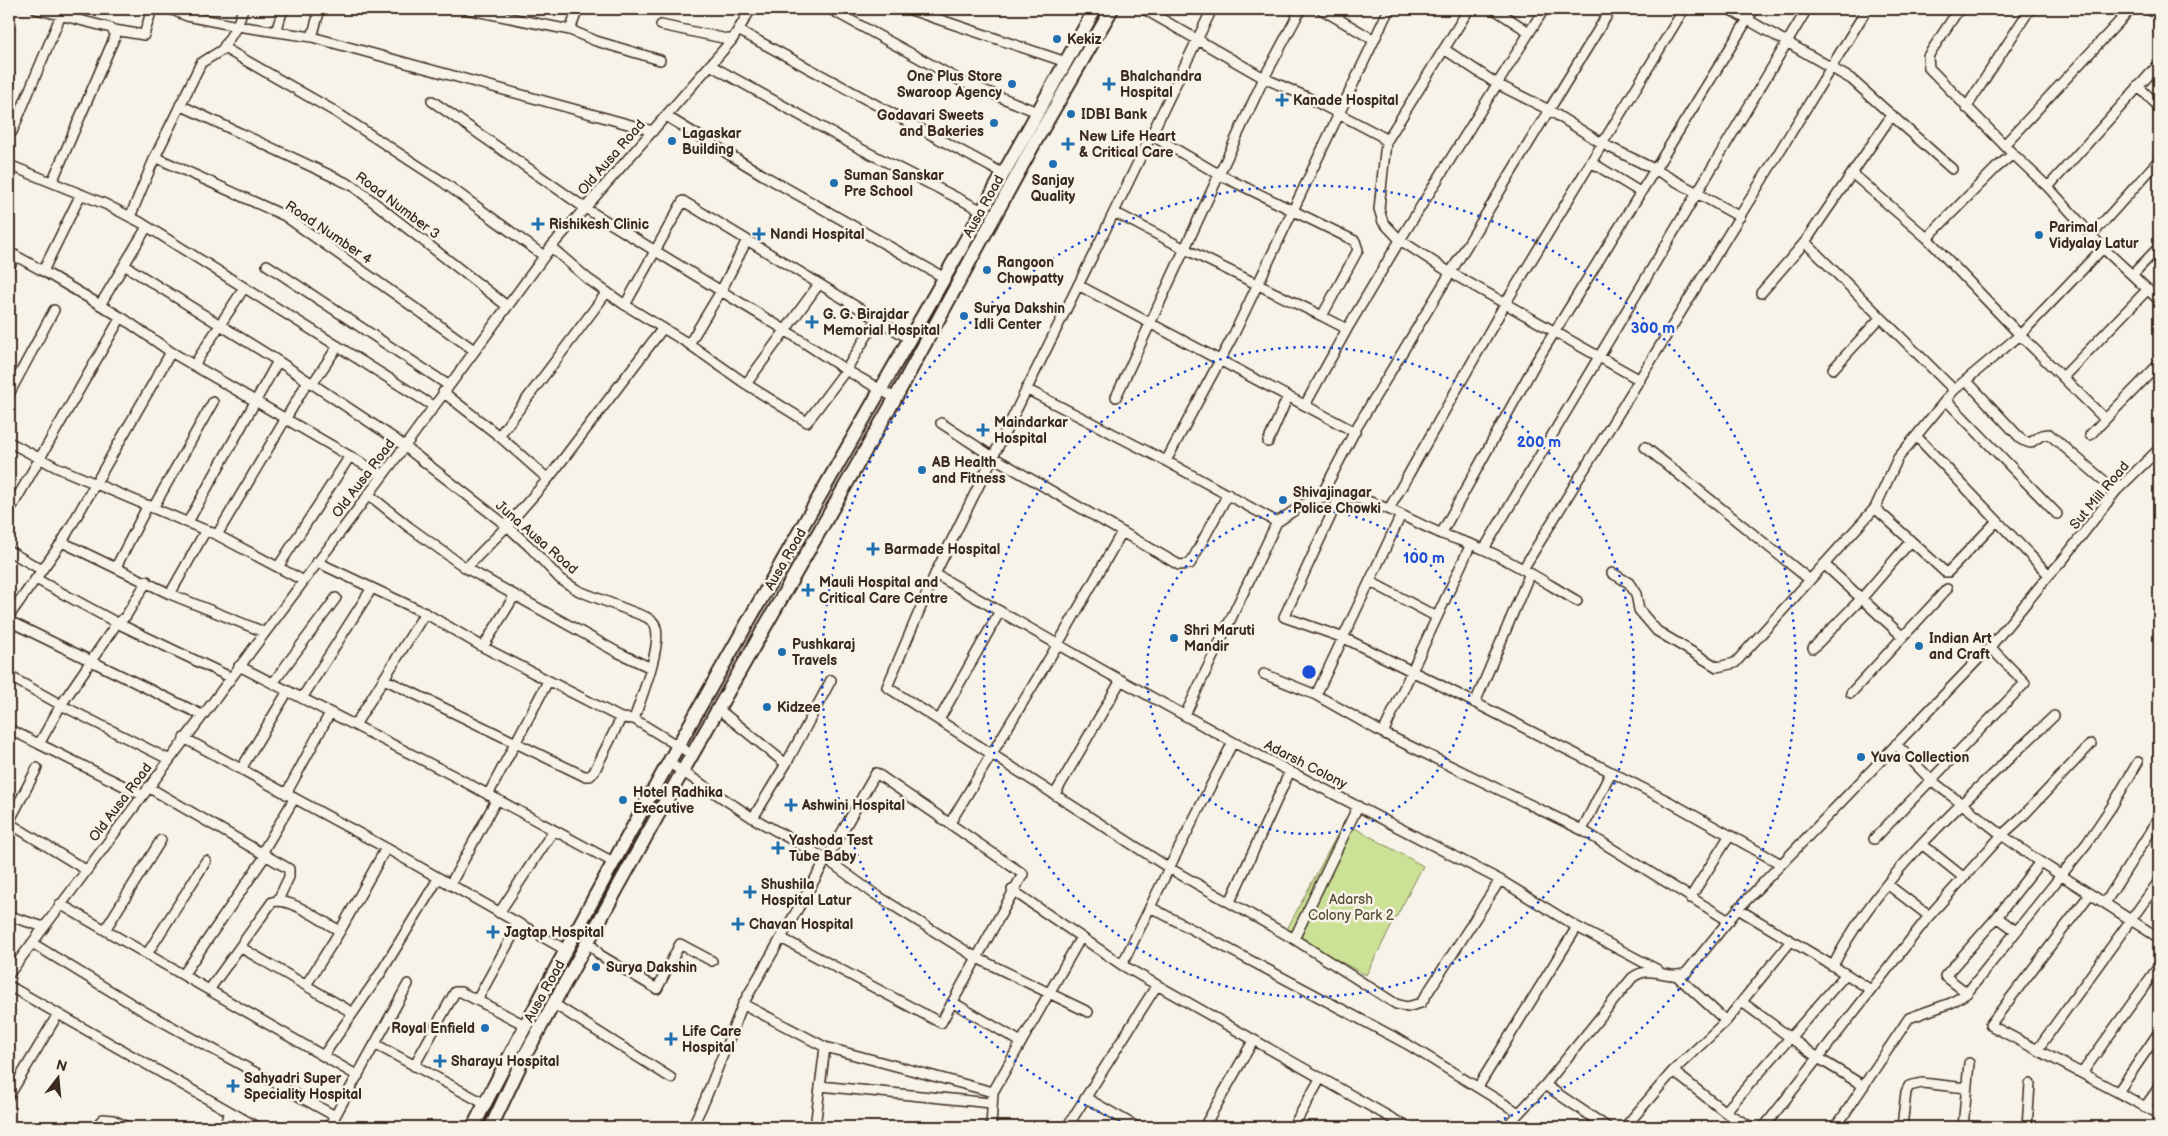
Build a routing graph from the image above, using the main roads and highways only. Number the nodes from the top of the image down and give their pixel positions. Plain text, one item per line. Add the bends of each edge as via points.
1 (1095, 9) edge
2 (1112, 9) edge
3 (473, 1127) edge
4 (491, 1127) edge

1 - 3 main road via 668,762 564,949
2 - 4 main road, Ausa Road via 717,708 524,1057

